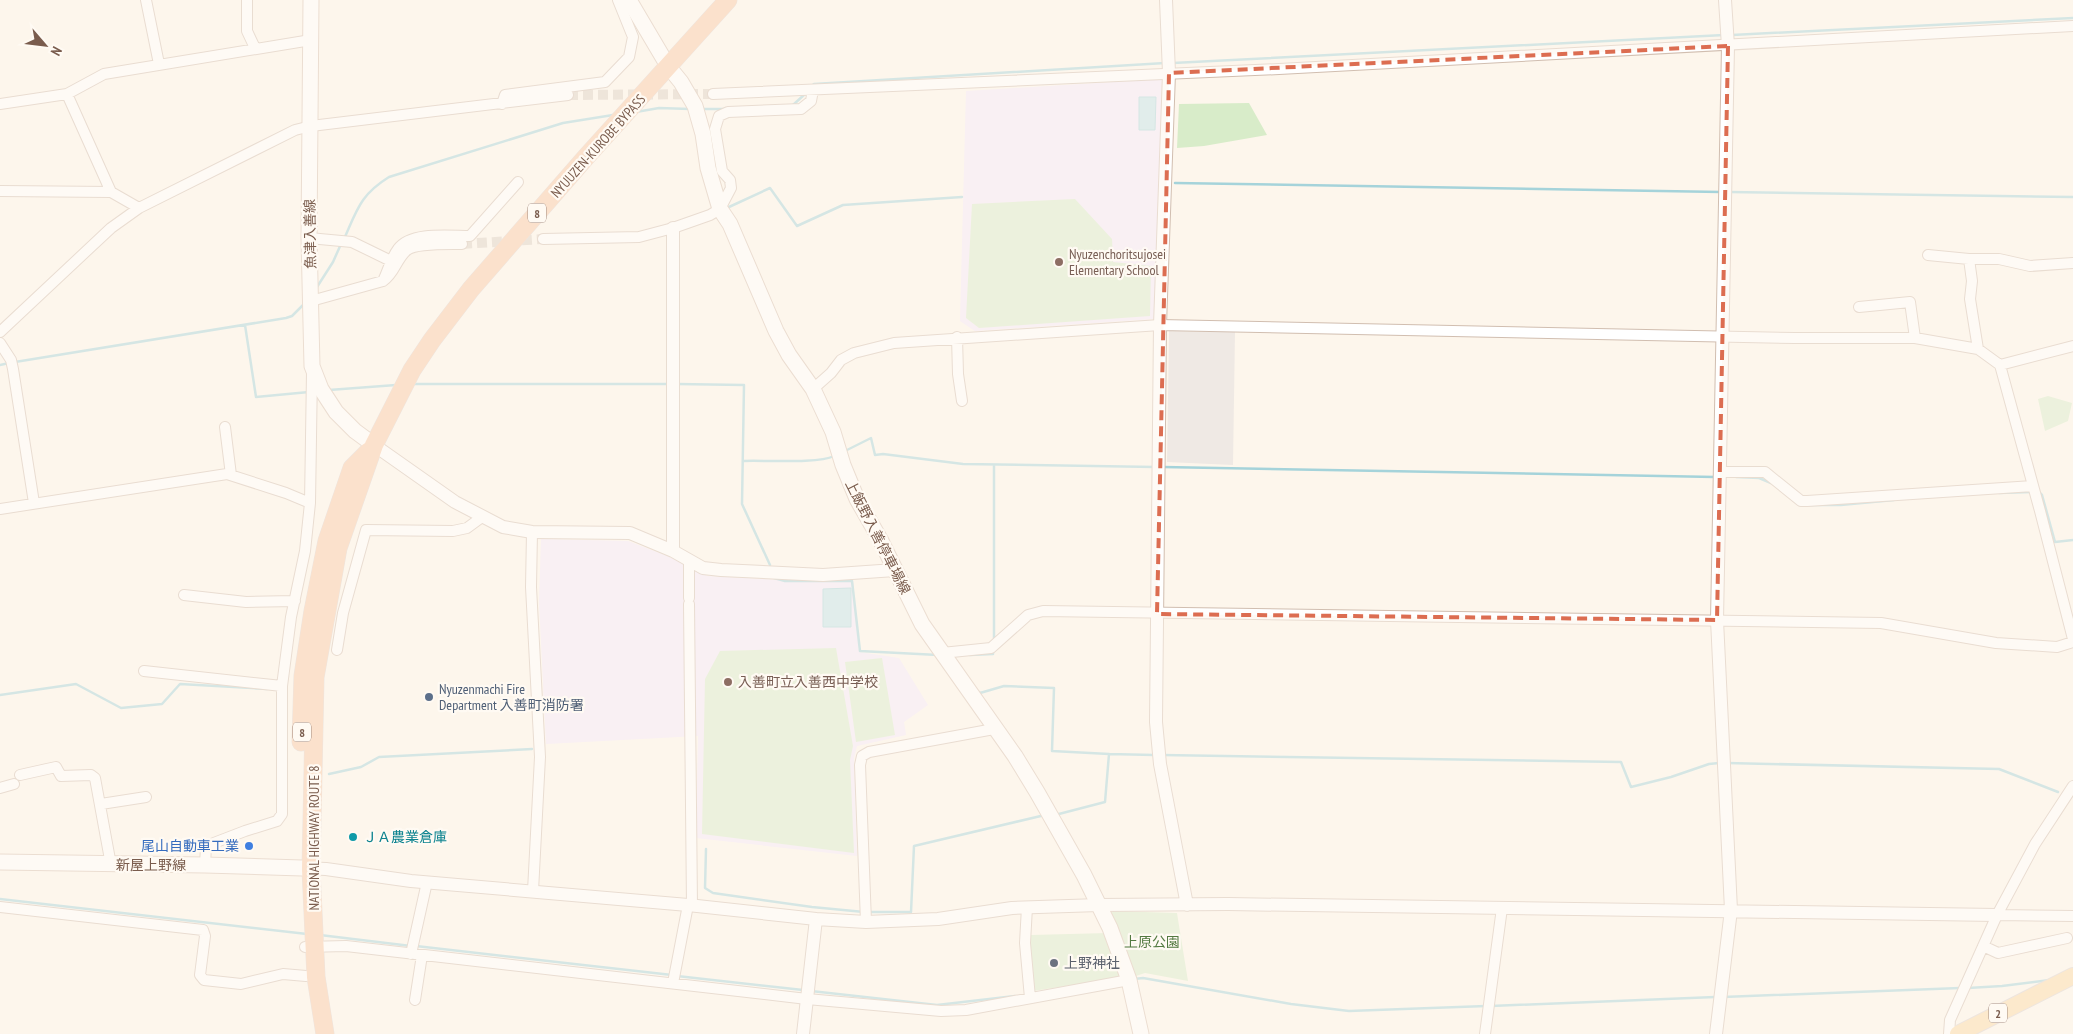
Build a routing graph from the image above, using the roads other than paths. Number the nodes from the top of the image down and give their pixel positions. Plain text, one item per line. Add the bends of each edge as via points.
1 (146, 0) edge
2 (247, 0) edge
3 (311, 0) edge
4 (618, 0) edge
5 (629, 0) edge
6 (728, 0) edge
7 (1166, 0) edge
8 (1725, 0) edge
9 (2073, 26) edge
10 (311, 40) junction
11 (1728, 46) junction
12 (256, 48) junction
13 (159, 64) junction
14 (668, 66) junction
15 (1169, 73) junction
16 (813, 90) junction
17 (67, 94) junction
18 (713, 94) tunnel mouth
19 (568, 95) tunnel mouth
20 (0, 104) edge
21 (502, 104) junction
22 (311, 126) junction
23 (518, 182) dead end
24 (0, 191) edge
25 (111, 192) junction
26 (139, 208) junction
27 (720, 208) junction
28 (673, 228) junction
29 (309, 238) junction
30 (543, 239) tunnel mouth
31 (462, 244) tunnel mouth
32 (1928, 255) dead end
33 (1969, 259) junction
34 (392, 261) junction
35 (2073, 263) edge
36 (383, 281) junction
37 (311, 301) junction
38 (1859, 307) dead end
39 (1160, 325) junction
40 (0, 332) edge
41 (1723, 336) junction
42 (957, 337) junction
43 (1915, 338) junction
44 (0, 343) edge
45 (2073, 346) edge
46 (1978, 349) junction
47 (2000, 365) junction
48 (312, 366) junction
49 (813, 389) junction
50 (962, 401) dead end
51 (225, 427) dead end
52 (374, 445) junction
53 (1720, 472) junction
54 (231, 475) junction
55 (2033, 486) junction
56 (310, 503) junction
57 (34, 504) junction
58 (0, 510) edge
59 (482, 517) junction
60 (532, 532) junction
61 (673, 551) junction
62 (689, 560) junction
63 (895, 570) junction
64 (184, 595) dead end
65 (295, 601) junction
66 (1157, 614) junction
67 (1717, 620) junction
68 (2073, 640) edge
69 (336, 650) dead end
70 (942, 653) junction
71 (144, 671) dead end
72 (282, 686) junction
73 (994, 728) junction
74 (2073, 786) edge
75 (0, 788) edge
76 (146, 797) dead end
77 (101, 804) junction
78 (0, 862) edge
79 (111, 865) junction
80 (204, 865) junction
81 (306, 868) junction
82 (428, 882) junction
83 (533, 891) junction
84 (1187, 904) junction
85 (1099, 905) junction
86 (690, 906) junction
87 (0, 907) edge
88 (1027, 907) junction
89 (1502, 908) junction
90 (1731, 910) junction
91 (1997, 915) junction
92 (2073, 916) edge
93 (816, 919) junction
94 (866, 922) junction
95 (2067, 938) dead end
96 (1984, 946) junction
97 (310, 947) junction
98 (417, 954) junction
99 (306, 976) junction
100 (2073, 976) edge
101 (1129, 980) junction
102 (673, 984) junction
103 (1030, 998) junction
104 (807, 999) junction
105 (415, 1000) dead end
106 (314, 1034) edge
107 (325, 1034) edge
108 (803, 1034) edge
109 (1141, 1034) edge
110 (1485, 1034) edge
111 (1716, 1034) edge
112 (1950, 1034) edge
113 (1958, 1034) edge

1 - 13 street
2 - 12 street via 248,31
3 - 10 main road, 魚津入善線
4 - 21 street via 633,37 629,57 605,82 505,95
5 - 14 main road, 上飯野入善停車場線
6 - 14 highway, NYUUZEN-KUROBE BYPASS / 8
7 - 15 street
8 - 11 street
9 - 11 street
10 - 12 street
10 - 22 main road, 魚津入善線
11 - 15 street
11 - 41 street
12 - 13 street
13 - 17 street via 104,74
14 - 27 main road, 上飯野入善停車場線 via 695,106
14 - 52 highway, NYUUZEN-KUROBE BYPASS / 8 via 470,289 412,370
15 - 16 street
15 - 39 street
16 - 18 street
16 - 27 street via 811,101 801,109 728,112 719,116 715,130 722,171 730,180 731,188
17 - 20 street
17 - 25 street
19 - 21 street
21 - 22 street
22 - 26 street via 295,130
22 - 29 main road, 魚津入善線
23 - 34 street via 470,236 418,237 397,249
24 - 25 street
25 - 26 street
26 - 40 street via 111,228
27 - 28 street via 710,215
27 - 49 main road, 上飯野入善停車場線 via 776,331
28 - 30 street via 639,237
28 - 61 street
29 - 34 street via 352,242
29 - 37 main road, 魚津入善線
31 - 36 street via 407,250 390,277
32 - 33 street
33 - 35 street via 1999,259 2030,266
33 - 46 street via 1970,299
34 - 36 street
36 - 37 street
37 - 48 main road, 魚津入善線
38 - 43 street via 1910,302
39 - 41 street
39 - 42 street
39 - 66 street
41 - 43 street
41 - 53 street
42 - 49 street via 894,342 854,353 841,360
42 - 50 street
43 - 46 street
44 - 57 street via 13,369
45 - 47 street
46 - 47 street
47 - 55 street
48 - 52 main road, 魚津入善線 via 321,390 336,412
48 - 56 street
49 - 63 main road, 上飯野入善停車場線 via 833,432 857,499
51 - 54 street
52 - 59 street
52 - 81 highway, NATIONAL HIGHWAY ROUTE 8 / 8 via 352,468 339,502 312,610 303,676
53 - 55 street via 1765,472 1801,501
53 - 67 street
54 - 56 street
54 - 57 street
55 - 68 street
56 - 65 street
57 - 58 street
59 - 60 street via 503,527
59 - 69 street via 467,528 452,531 366,530
60 - 61 street via 630,533
60 - 83 street via 531,587 540,757
61 - 62 street
62 - 63 street via 703,568 823,575
62 - 86 street
63 - 70 main road, 上飯野入善停車場線 via 922,624
64 - 65 street via 246,602
65 - 72 street
66 - 67 street
66 - 70 street via 1043,612 1028,615 991,648
66 - 84 street via 1160,764
67 - 68 street via 1881,623 1996,643 2057,647
67 - 90 street
70 - 73 main road, 上飯野入善停車場線
71 - 72 street
72 - 80 street via 282,814 277,821 206,846
73 - 85 main road, 上飯野入善停車場線 via 1037,792
73 - 94 street via 862,756
74 - 91 street via 2035,844
75 - 77 street via 56,767 61,776 90,775 95,778
76 - 77 street
77 - 79 street
78 - 79 main road, 新屋上野線
79 - 80 main road, 新屋上野線
80 - 81 main road, 新屋上野線
81 - 82 street
81 - 97 highway, NATIONAL HIGHWAY ROUTE 8 / 8
82 - 83 street
82 - 98 street
83 - 86 street
84 - 85 street
84 - 89 street
85 - 88 street
85 - 101 main road, 上飯野入善停車場線
86 - 93 street
86 - 102 street
87 - 99 street via 203,930 200,975 204,980 241,984 283,974
88 - 94 street via 938,919
88 - 103 street via 1025,944
89 - 90 street
89 - 110 street
90 - 91 street
90 - 111 street
91 - 92 street
91 - 96 street
93 - 94 street
93 - 104 street
95 - 96 street via 1998,953
96 - 112 street via 1950,1020
97 - 98 street via 346,946
97 - 99 highway, NATIONAL HIGHWAY ROUTE 8 / 8
97 - 107 highway, NATIONAL HIGHWAY ROUTE 8 / 8
98 - 102 street
98 - 105 street
99 - 106 highway, NATIONAL HIGHWAY ROUTE 8 / 8
100 - 113 main road, 2
101 - 103 street
101 - 109 main road, 上飯野入善停車場線
102 - 104 street
103 - 104 street via 966,1010 941,1011
104 - 108 street

